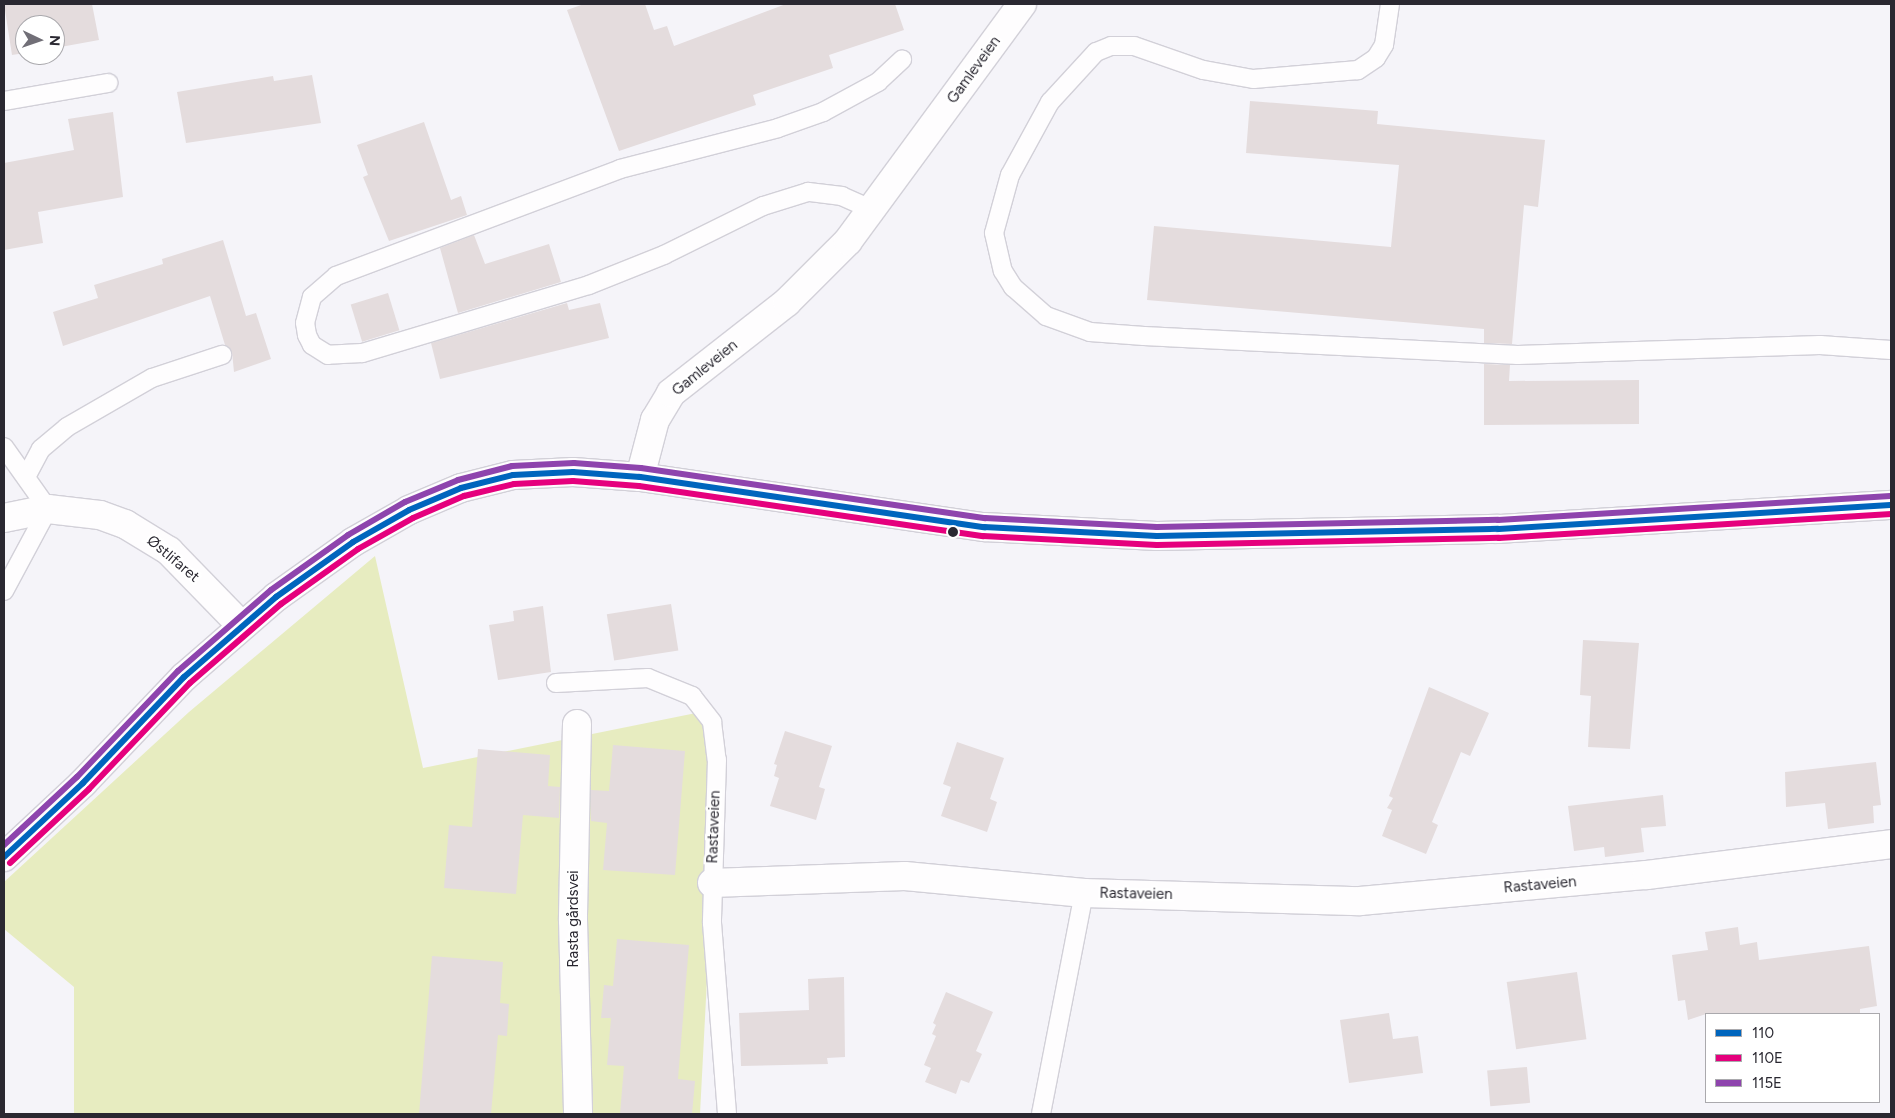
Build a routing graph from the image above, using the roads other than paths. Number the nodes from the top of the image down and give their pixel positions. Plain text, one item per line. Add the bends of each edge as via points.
1 (1022, 4) edge
2 (1390, 4) edge
3 (902, 60) dead end
4 (108, 83) dead end
5 (4, 101) edge
6 (873, 210) junction
7 (1891, 350) edge
8 (222, 355) dead end
9 (4, 447) edge
10 (26, 477) junction
11 (640, 477) junction
12 (1891, 505) edge
13 (48, 509) junction
14 (4, 518) edge
15 (4, 591) edge
16 (240, 624) junction
17 (556, 683) dead end
18 (577, 724) dead end
19 (1891, 844) edge
20 (4, 857) edge
21 (712, 883) junction
22 (1084, 893) junction
23 (578, 1114) edge
24 (727, 1114) edge
25 (1042, 1114) edge

1 - 6 street, Gamleveien
2 - 7 lane via 1384,45 1376,58 1358,70 1253,79 1203,70 1134,46 1111,46 1096,52 1050,102 1010,175 994,233 1003,270 1013,287 1046,316 1090,332 1144,336 1518,354 1820,345
3 - 6 lane via 878,82 823,112 778,128 702,145 611,172 336,276 312,297 305,323 307,335 312,345 328,355 362,353 589,285 664,255 763,206 808,192 842,196
4 - 5 lane
6 - 11 street, Gamleveien via 787,302 671,393 655,420
8 - 10 lane via 152,378 67,427 41,449
9 - 10 lane
10 - 13 lane
11 - 12 street via 984,528 1157,536 1498,529
11 - 16 street via 541,472 461,488 409,510 353,542
13 - 14 street, Østlifaret
13 - 15 lane
13 - 16 street, Østlifaret via 100,515 149,537 186,566
16 - 20 street
17 - 21 lane, Rastaveien via 648,678 692,696 704,709 717,741
18 - 23 street, Rasta gårdsvei via 573,920
19 - 22 street, Rastaveien via 1647,875 1360,901
21 - 22 street, Rastaveien via 905,876
21 - 24 lane
22 - 25 lane

